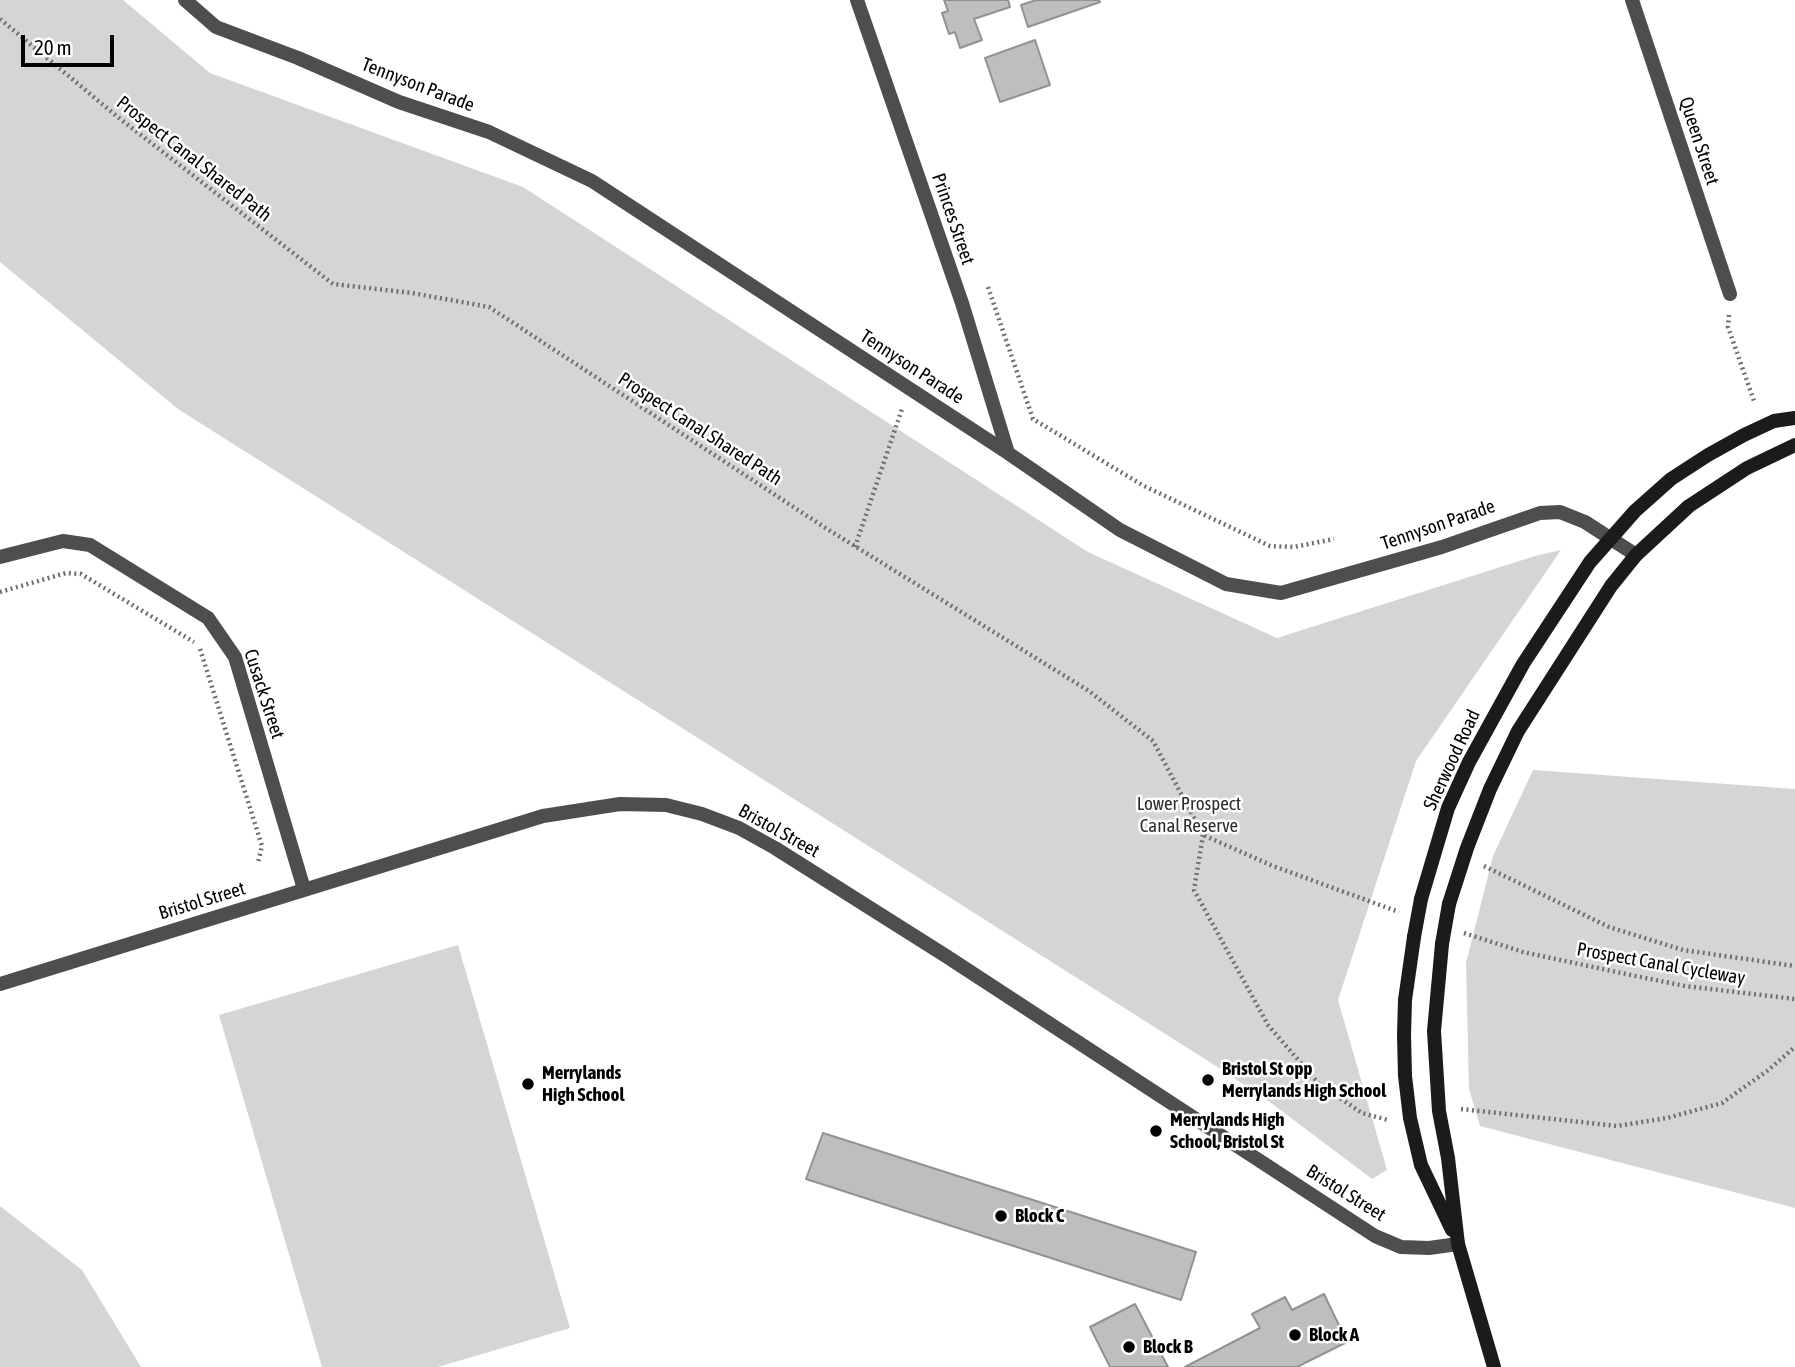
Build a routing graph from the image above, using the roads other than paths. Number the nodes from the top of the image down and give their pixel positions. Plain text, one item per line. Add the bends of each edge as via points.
1 (185, 0) edge
2 (857, 0) edge
3 (1632, 0) edge
4 (1730, 294) dead end
5 (1795, 418) edge
6 (1795, 445) edge
7 (1008, 453) junction
8 (1609, 539) junction
9 (1636, 555) junction
10 (0, 557) edge
11 (304, 889) junction
12 (0, 984) edge
13 (1458, 1244) junction
14 (1494, 1367) edge

1 - 7 street, Tennyson Parade via 216,27 399,102 489,132 592,181
2 - 7 street, Princes Street via 962,303
3 - 4 street, Queen Street
5 - 8 main road, Sherwood Road via 1774,421 1671,479
6 - 9 main road, Sherwood Road via 1699,499
7 - 8 street, Tennyson Parade via 1120,530 1155,548 1226,584 1281,593 1442,547 1540,513 1560,512
8 - 9 street, Tennyson Parade
8 - 13 main road, Sherwood Road, bridge via 1523,664 1488,724 1448,808 1421,899 1405,1000 1405,1076 1421,1165
9 - 13 main road, Sherwood Road, bridge via 1582,628 1518,731 1490,789 1449,904 1434,1031 1439,1111
10 - 11 street, Cusack Street via 63,541 90,545 208,618 235,657
11 - 12 street, Bristol Street
11 - 13 street, Bristol Street via 543,816 620,804 666,805 702,814 739,828 786,855 1375,1236 1401,1247
13 - 14 main road, Sherwood Road

